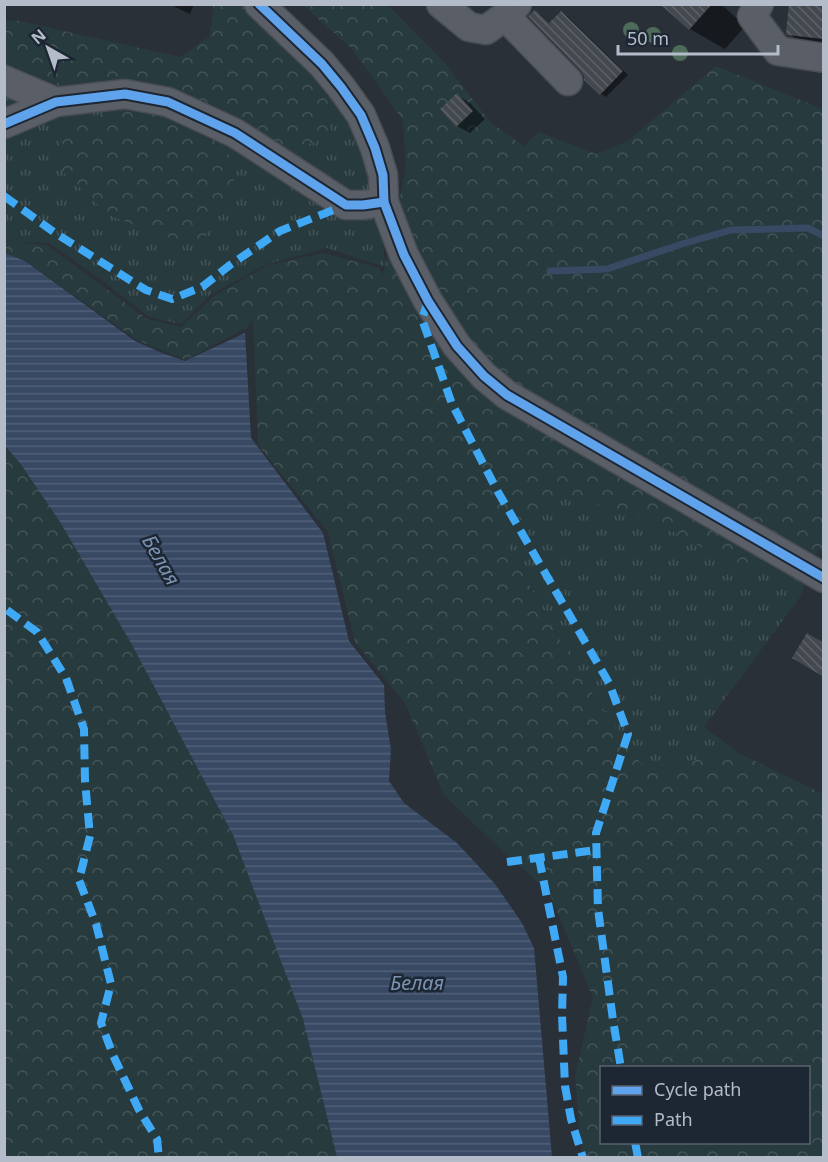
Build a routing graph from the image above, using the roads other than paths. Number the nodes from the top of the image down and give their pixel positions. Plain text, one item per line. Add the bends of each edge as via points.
1 (260, 4) edge
2 (441, 4) edge
3 (759, 4) edge
4 (511, 10) edge
5 (824, 58) edge
6 (4, 80) edge
7 (568, 81) dead end
8 (56, 102) junction
9 (4, 124) edge
10 (384, 202) junction
11 (819, 576) edge

1 - 10 street via 322,64 361,115 383,175
2 - 4 street via 469,27 486,30
3 - 5 street via 752,16 778,51
4 - 7 street
6 - 8 street
8 - 9 street
8 - 10 street via 125,94 168,102 235,133 346,205
10 - 11 street via 404,255 428,301 484,376 507,394

